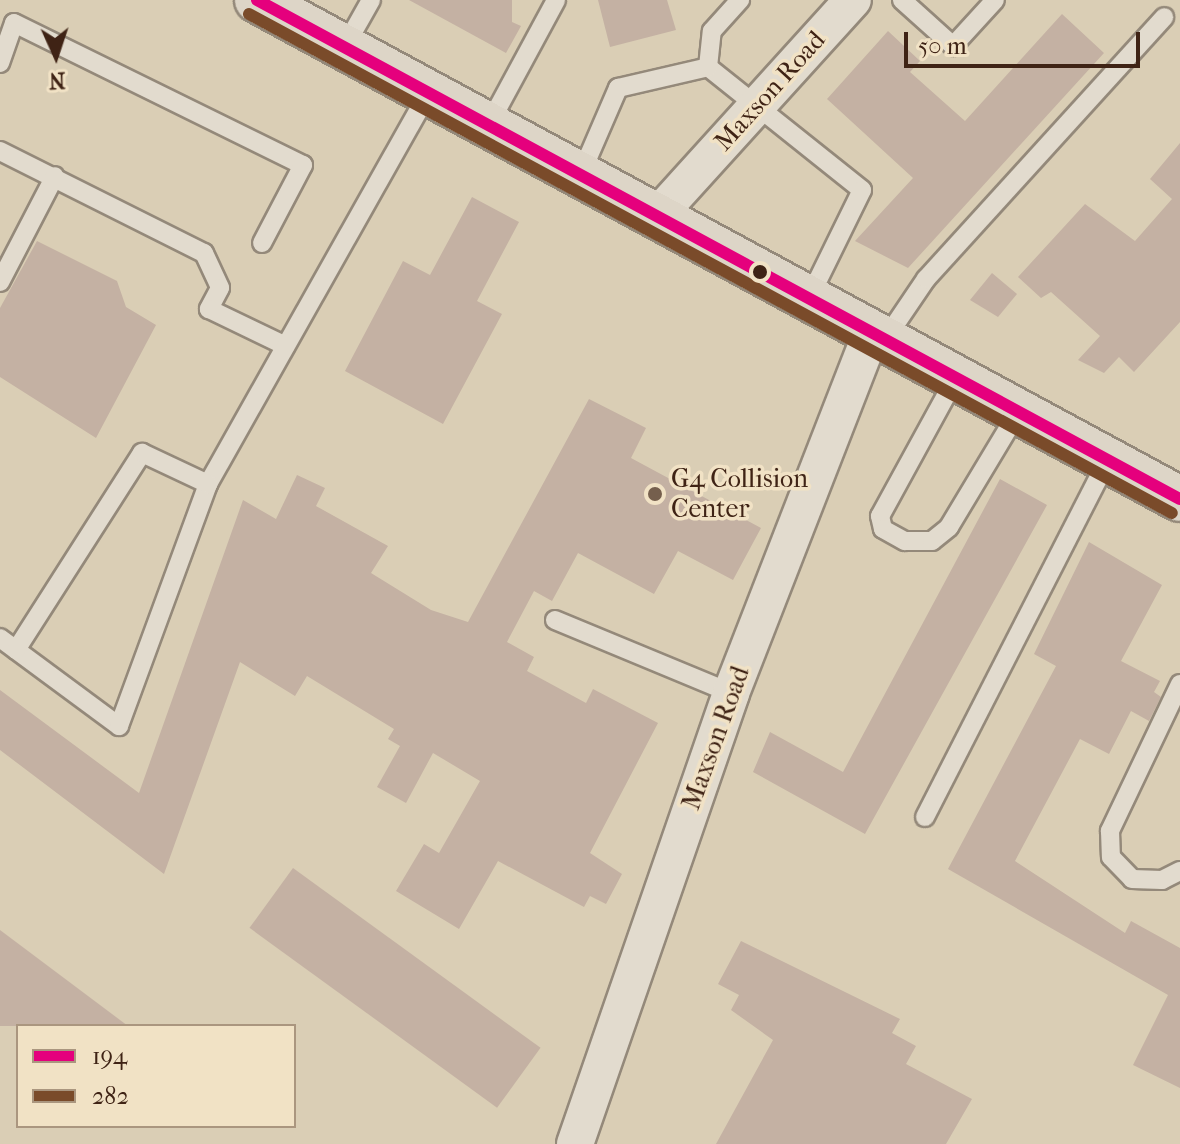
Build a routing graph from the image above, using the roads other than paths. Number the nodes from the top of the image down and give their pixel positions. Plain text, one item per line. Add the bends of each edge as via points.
1 (257, 0) edge
2 (371, 0) edge
3 (556, 0) edge
4 (740, 0) edge
5 (902, 0) edge
6 (995, 0) edge
7 (845, 3) edge
8 (1164, 17) dead end
9 (344, 48) junction
10 (0, 63) edge
11 (708, 67) junction
12 (428, 93) junction
13 (757, 106) junction
14 (488, 126) junction
15 (0, 151) edge
16 (55, 176) junction
17 (580, 176) junction
18 (656, 217) junction
19 (262, 243) dead end
20 (0, 282) edge
21 (807, 302) junction
22 (876, 339) junction
23 (286, 346) junction
24 (954, 381) junction
25 (1017, 414) junction
26 (1107, 461) junction
27 (208, 484) junction
28 (1180, 499) edge
29 (555, 620) dead end
30 (0, 638) edge
31 (16, 650) junction
32 (1180, 684) edge
33 (731, 693) junction
34 (925, 817) dead end
35 (1180, 871) edge
36 (575, 1144) edge

1 - 9 main road
2 - 9 lane
3 - 14 lane
4 - 11 lane via 712,31
5 - 6 lane via 953,46
7 - 13 street, Maxson Road
8 - 22 lane
9 - 12 main road
10 - 19 lane via 14,23 303,165
11 - 13 lane
11 - 17 lane via 618,88
12 - 14 main road
12 - 23 lane
13 - 18 street, Maxson Road
13 - 21 lane via 862,190
14 - 17 main road
15 - 16 lane
16 - 20 lane
16 - 23 lane via 204,253 220,288 209,309
17 - 18 main road
18 - 21 main road
21 - 22 main road
22 - 24 main road
22 - 33 street, Maxson Road
23 - 27 lane
24 - 25 main road
24 - 25 lane via 880,516 883,529 905,541 932,541 949,527
25 - 26 main road
26 - 28 main road
26 - 34 lane
27 - 31 lane via 142,453
27 - 31 lane via 119,726
29 - 33 lane
30 - 31 lane
32 - 35 lane via 1110,831 1111,857 1132,879 1162,880
33 - 36 street, Maxson Road

